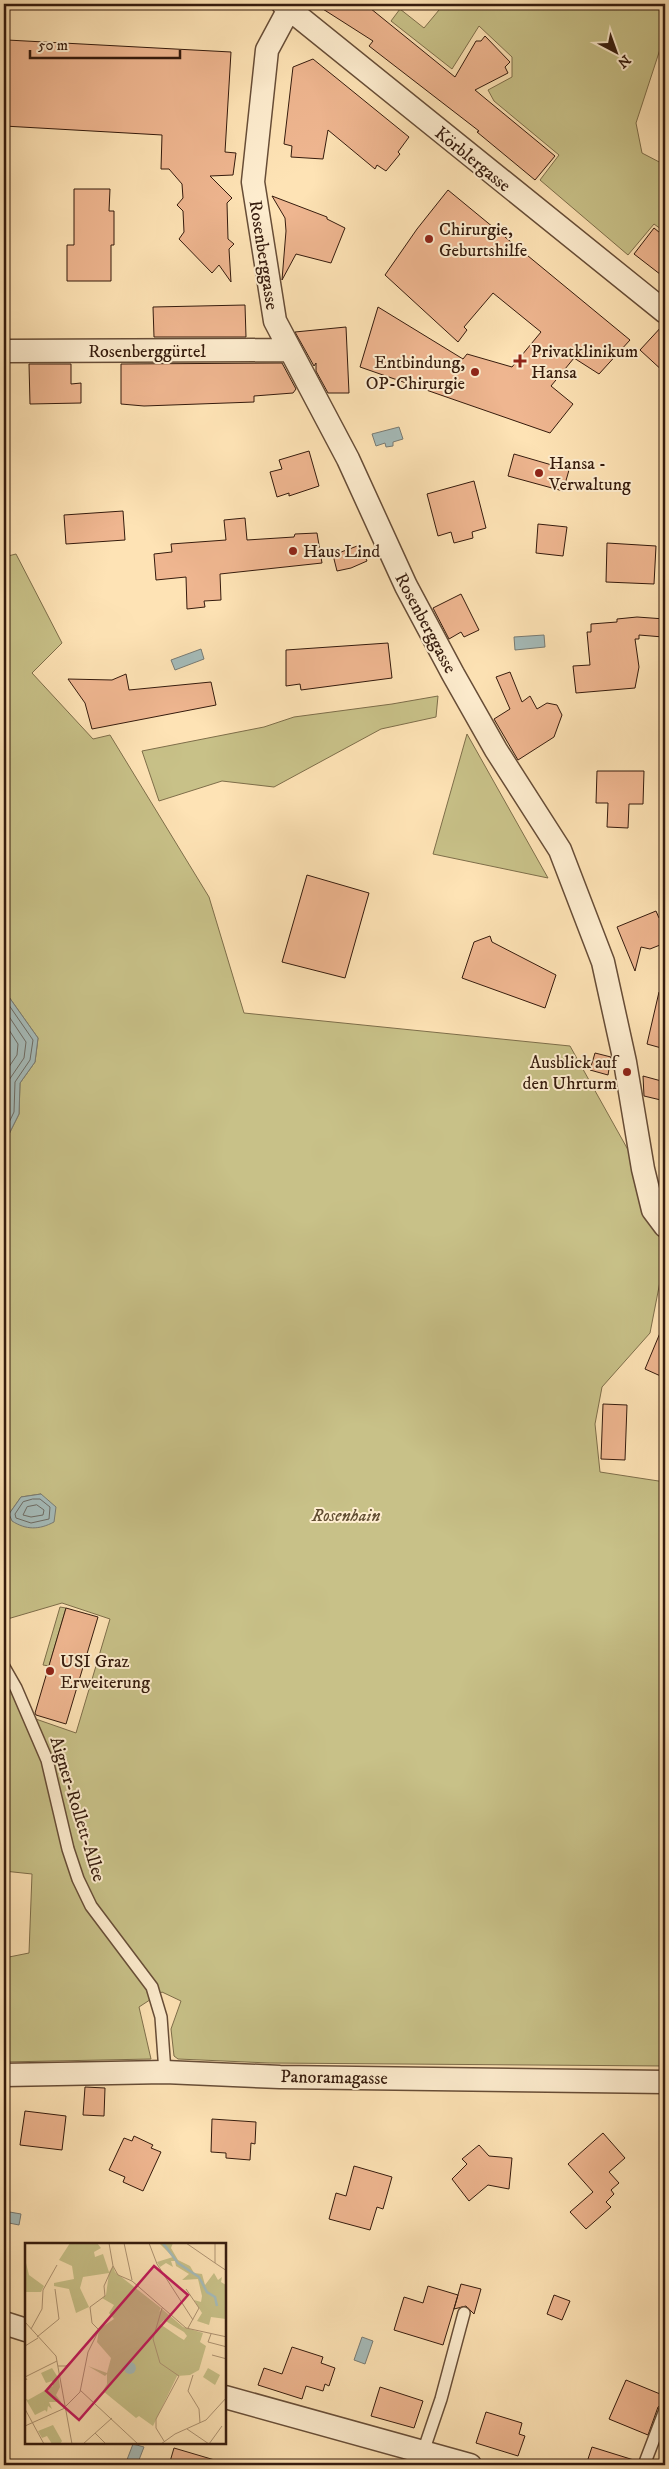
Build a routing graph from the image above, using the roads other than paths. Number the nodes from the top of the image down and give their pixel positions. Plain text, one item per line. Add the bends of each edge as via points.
1 (286, 6) edge
2 (665, 312) edge
3 (290, 350) junction
4 (4, 351) edge
5 (665, 1226) edge
6 (4, 1667) edge
7 (165, 2072) junction
8 (4, 2075) edge
9 (665, 2082) edge
10 (464, 2312) dead end
11 (4, 2323) edge
12 (25, 2330) edge
13 (226, 2397) edge
14 (665, 2410) edge
15 (423, 2452) junction
16 (470, 2465) edge
17 (644, 2465) edge

1 - 2 street, Körblergasse
1 - 3 street, Rosenberggasse via 266,50 253,182 275,321
3 - 4 street, Rosenberggürtel
3 - 5 street, Rosenberggasse via 348,459 406,586 452,674 560,850 604,962 643,1169 653,1210
6 - 7 lane, Aigner-Rollett-Allee via 47,1760 78,1879 91,1906 152,1987 159,2006
7 - 8 street, Panoramagasse
7 - 9 street, Panoramagasse
10 - 15 lane via 442,2399
11 - 12 street
13 - 15 street
14 - 17 lane
15 - 16 street

